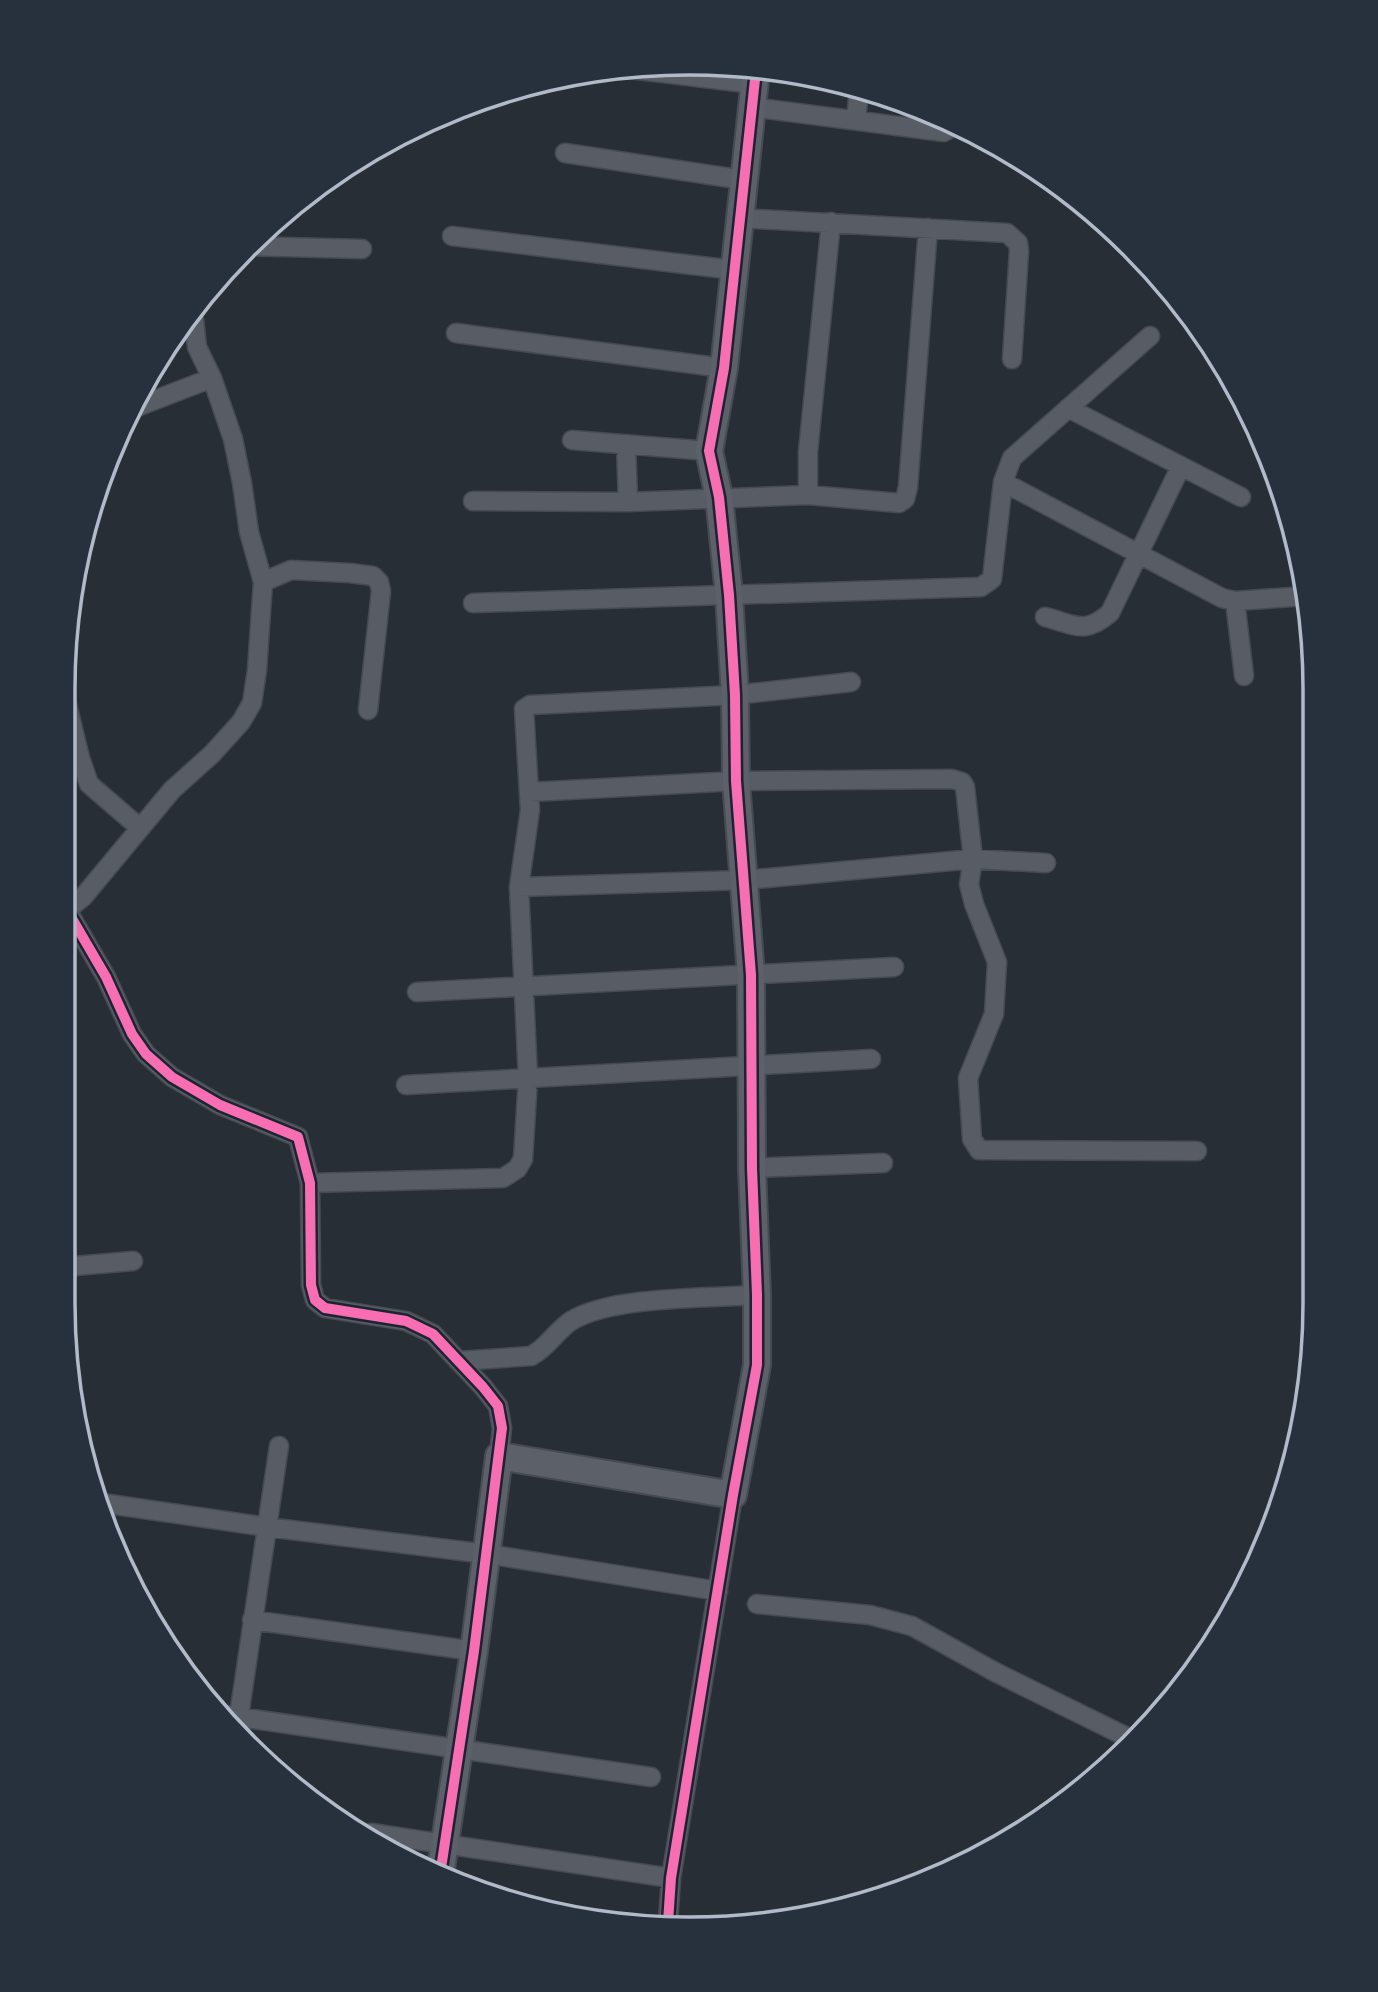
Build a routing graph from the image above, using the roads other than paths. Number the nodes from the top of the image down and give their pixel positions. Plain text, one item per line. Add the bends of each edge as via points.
1 (676, 76) edge
2 (754, 87) edge
3 (858, 99) edge
4 (856, 120) junction
5 (930, 125) edge
6 (565, 153) dead end
7 (744, 180) junction
8 (739, 218) junction
9 (831, 222) junction
10 (929, 228) junction
11 (452, 236) dead end
12 (264, 246) edge
13 (362, 248) dead end
14 (734, 270) junction
15 (195, 326) edge
16 (456, 333) dead end
17 (1150, 335) dead end
18 (1012, 359) dead end
19 (724, 368) junction
20 (212, 378) junction
21 (146, 403) edge
22 (1068, 408) junction
23 (572, 440) dead end
24 (626, 444) junction
25 (709, 451) junction
26 (1181, 466) junction
27 (1003, 482) junction
28 (808, 495) junction
29 (719, 497) junction
30 (1241, 497) dead end
31 (473, 500) dead end
32 (628, 502) junction
33 (1138, 554) junction
34 (263, 582) junction
35 (729, 595) junction
36 (1295, 597) edge
37 (1235, 601) junction
38 (473, 603) dead end
39 (1045, 617) dead end
40 (1244, 676) dead end
41 (851, 682) dead end
42 (735, 695) junction
43 (368, 710) dead end
44 (75, 737) edge
45 (736, 781) junction
46 (530, 792) junction
47 (140, 828) junction
48 (973, 859) junction
49 (1046, 863) dead end
50 (745, 880) junction
51 (519, 887) junction
52 (75, 903) edge
53 (75, 926) edge
54 (894, 967) dead end
55 (751, 975) junction
56 (523, 986) junction
57 (416, 992) dead end
58 (871, 1059) dead end
59 (751, 1065) junction
60 (528, 1078) junction
61 (407, 1085) dead end
62 (1197, 1151) dead end
63 (883, 1163) dead end
64 (752, 1168) junction
65 (310, 1183) junction
66 (133, 1261) dead end
67 (75, 1266) edge
68 (757, 1295) junction
69 (458, 1361) junction
70 (279, 1446) dead end
71 (499, 1456) junction
72 (733, 1495) junction
73 (110, 1504) edge
74 (267, 1527) junction
75 (487, 1554) junction
76 (718, 1591) junction
77 (757, 1604) dead end
78 (252, 1620) junction
79 (474, 1651) junction
80 (235, 1715) edge
81 (240, 1721) edge
82 (1124, 1736) edge
83 (458, 1749) junction
84 (651, 1777) dead end
85 (381, 1834) edge
86 (444, 1843) junction
87 (441, 1864) edge
88 (671, 1878) junction
89 (668, 1916) edge

1 - 2 street
2 - 4 street
2 - 7 street
3 - 4 street
4 - 5 street
6 - 7 street
7 - 8 street
8 - 9 street
8 - 14 street
9 - 10 street
9 - 28 street via 808,452
10 - 18 street via 1007,233 1018,243
10 - 28 street via 905,499 899,503
11 - 14 street
12 - 13 street
14 - 19 street
15 - 20 street via 197,347
16 - 19 street
17 - 22 street
19 - 25 street
20 - 21 street
20 - 34 street via 233,439 248,532
22 - 26 street
22 - 27 street via 1012,458
23 - 24 street
24 - 25 street
24 - 32 street
25 - 29 street
26 - 30 street
26 - 33 street
27 - 33 street
27 - 35 street via 992,579 981,587
28 - 29 street
29 - 32 street
29 - 35 street
31 - 32 street
33 - 37 street
33 - 39 street via 1110,612 1094,626
34 - 43 street via 291,570 373,576 379,582
34 - 47 street via 252,703 241,722
35 - 38 street
35 - 42 street
36 - 37 street
37 - 40 street
41 - 42 street
42 - 45 street
42 - 46 street via 530,705 524,709
44 - 47 street via 89,784
45 - 46 street
45 - 48 street via 962,782
45 - 50 street
46 - 51 street
47 - 52 street
48 - 49 street
48 - 50 street
48 - 62 street via 969,884 995,955 997,981 994,1014 968,1078 975,1146 979,1150
50 - 51 street
50 - 55 street
51 - 56 street
53 - 65 street via 146,1054 172,1077 220,1105 298,1137
54 - 55 street
55 - 56 street
55 - 59 street
56 - 57 street
56 - 60 street
58 - 59 street
59 - 60 street
59 - 64 street
60 - 61 street
60 - 65 street via 523,1159 517,1170 503,1178
63 - 64 street
64 - 68 street
65 - 69 street via 315,1300 325,1308 406,1321 433,1335
66 - 67 street
68 - 69 street via 617,1304 570,1321 531,1356
68 - 72 street via 757,1365
69 - 71 street via 498,1406 502,1427
70 - 74 street
71 - 72 street
71 - 75 street
72 - 76 street
73 - 74 street
74 - 75 street
74 - 78 street
75 - 76 street
75 - 79 street
76 - 88 street
77 - 82 street via 870,1615 912,1626
78 - 79 street
78 - 80 street
79 - 83 street
81 - 83 street
83 - 84 street
83 - 86 street
85 - 86 street
86 - 87 street
86 - 88 street
88 - 89 street

